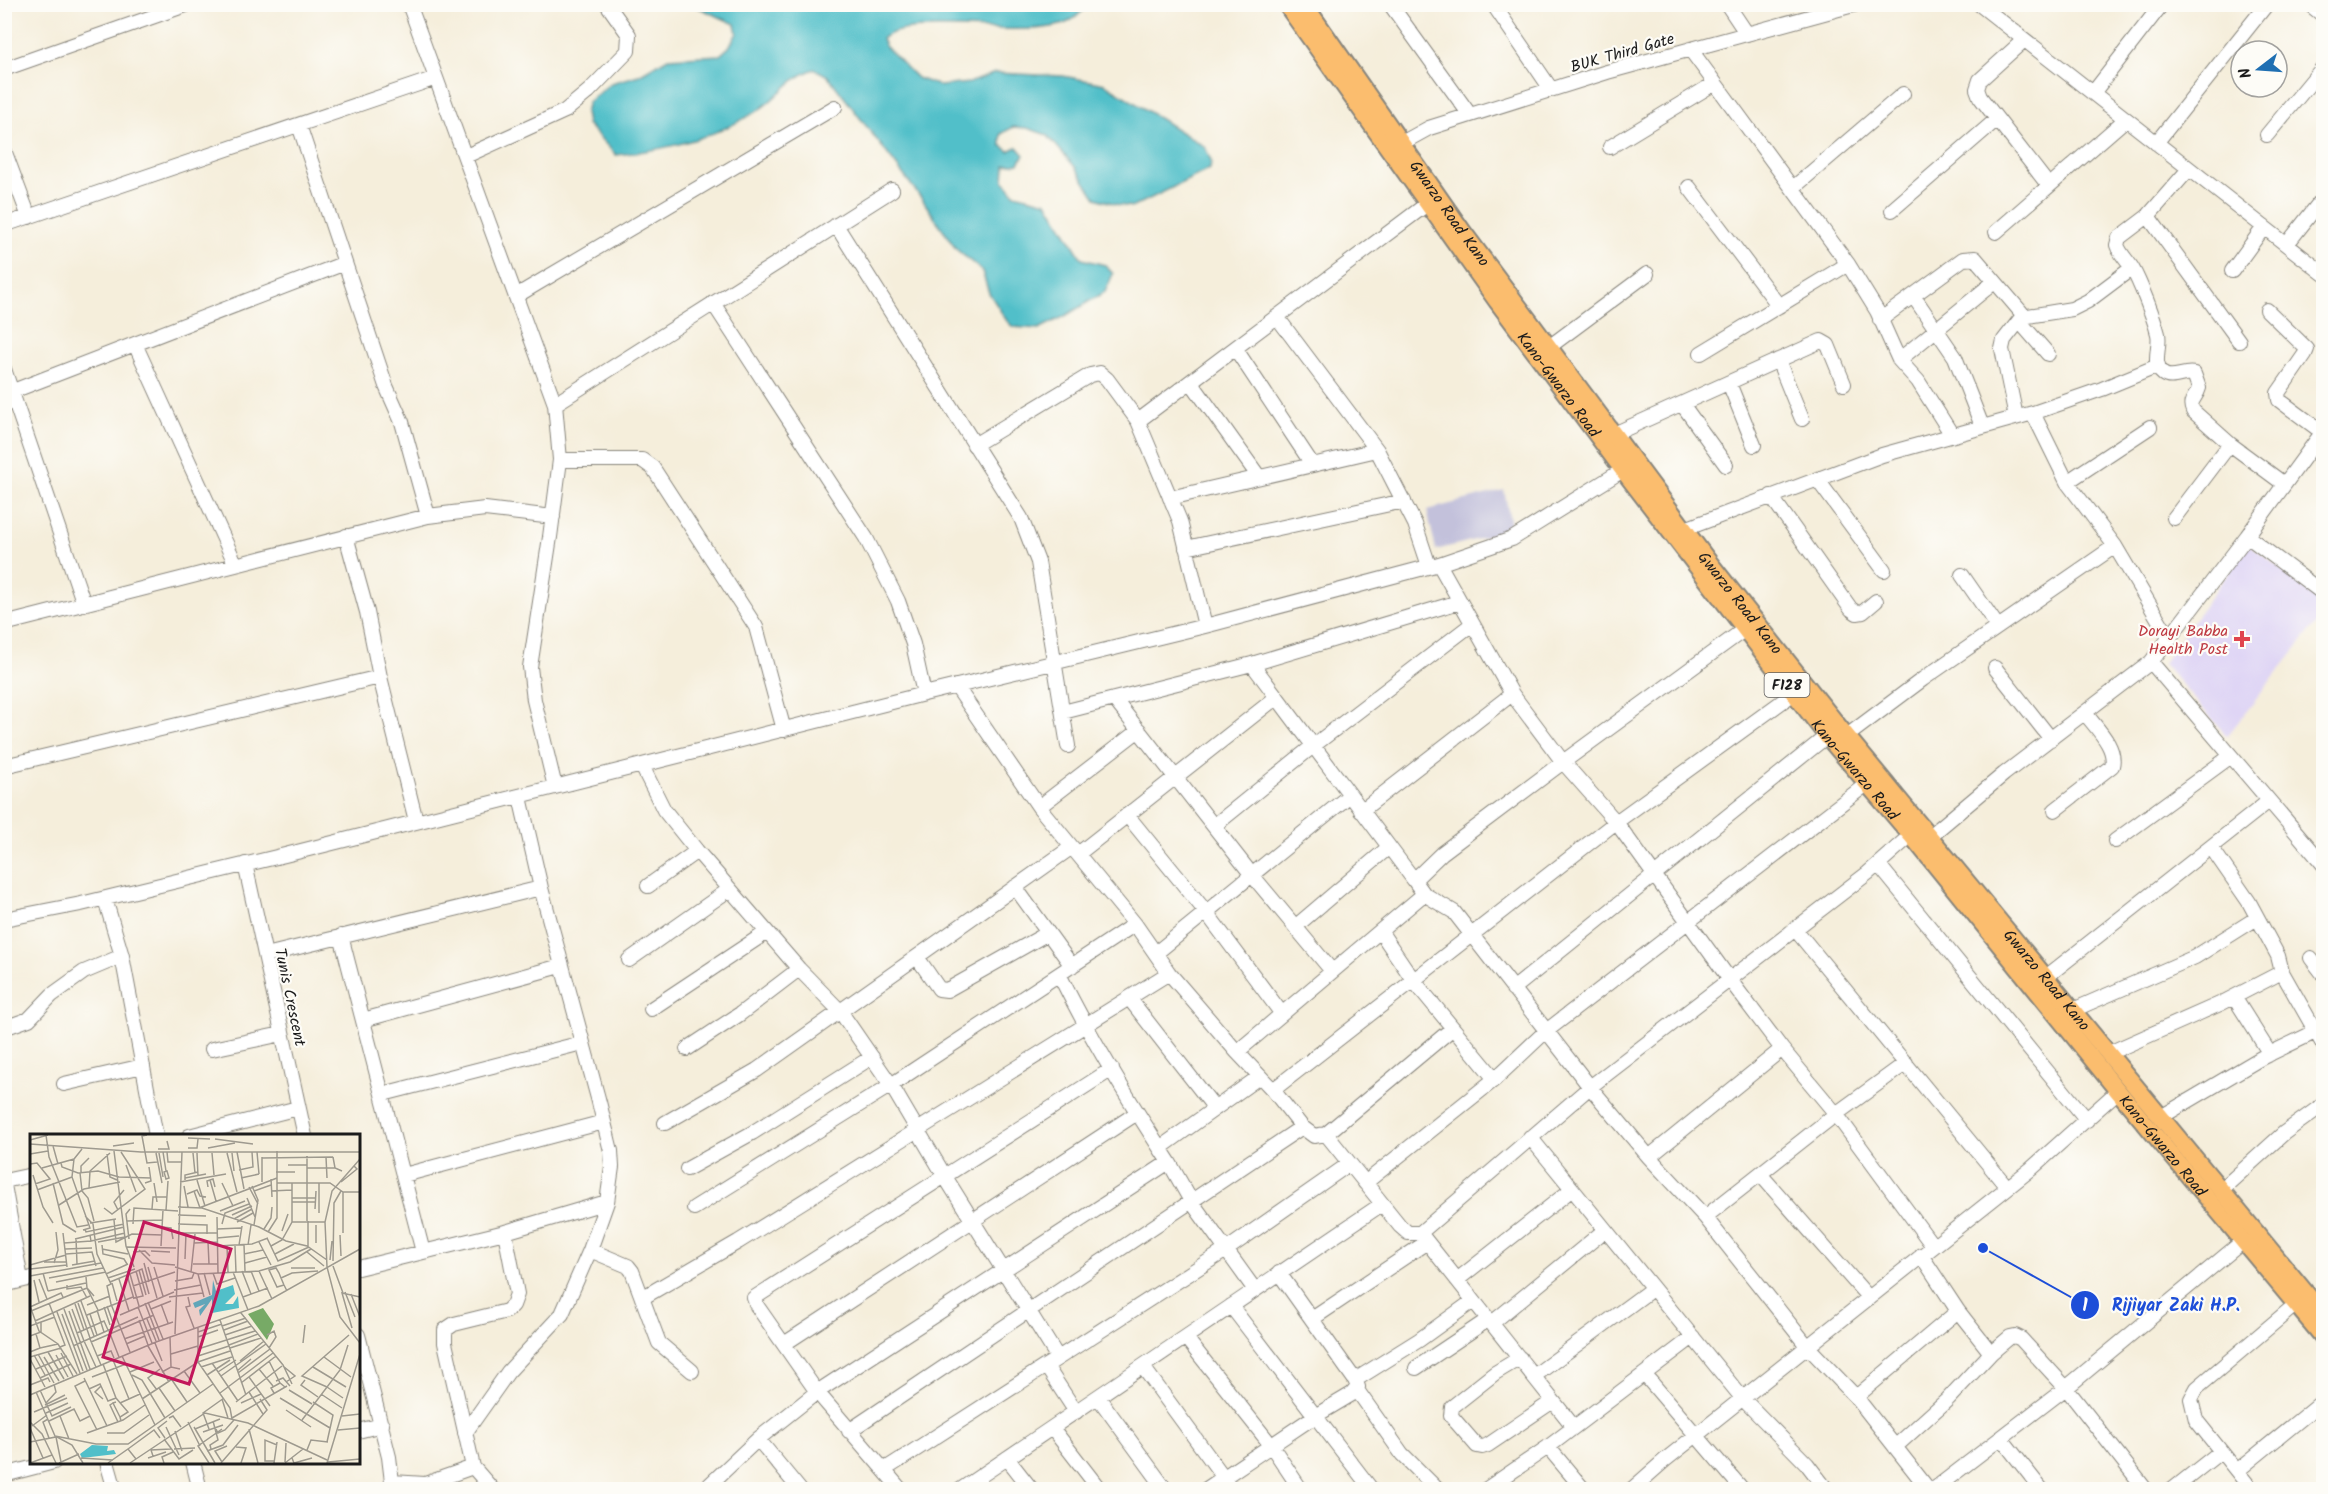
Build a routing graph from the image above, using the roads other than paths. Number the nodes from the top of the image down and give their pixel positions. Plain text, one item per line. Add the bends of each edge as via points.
1 (189, 4) edge
2 (409, 4) edge
3 (607, 4) edge
4 (1286, 4) edge
5 (1304, 4) edge
6 (1390, 4) edge
7 (1492, 4) edge
8 (1727, 4) edge
9 (1979, 4) edge
10 (2162, 4) edge
11 (2267, 4) edge
12 (2309, 4) edge
13 (1853, 5) edge
14 (2324, 16) edge
15 (1748, 34) junction
16 (2024, 40) junction
17 (1690, 49) junction
18 (2324, 66) edge
19 (4, 69) edge
20 (436, 78) junction
21 (1715, 83) junction
22 (1551, 89) junction
23 (2093, 93) junction
24 (1903, 94) dead end
25 (835, 107) dead end
26 (1470, 115) junction
27 (1997, 119) junction
28 (2126, 119) junction
29 (299, 125) junction
30 (2267, 135) dead end
31 (2156, 143) junction
32 (1400, 144) junction
33 (1610, 147) dead end
34 (4, 150) edge
35 (466, 156) junction
36 (2189, 169) junction
37 (2049, 186) junction
38 (1689, 187) dead end
39 (1793, 188) junction
40 (892, 190) dead end
41 (2324, 197) edge
42 (1427, 204) junction
43 (1892, 210) dead end
44 (2148, 216) junction
45 (29, 217) junction
46 (4, 225) edge
47 (836, 225) junction
48 (2264, 227) junction
49 (1996, 232) dead end
50 (2287, 244) junction
51 (345, 263) junction
52 (1848, 264) junction
53 (2132, 268) junction
54 (2232, 271) dead end
55 (1647, 274) dead end
56 (2324, 274) edge
57 (1993, 283) junction
58 (516, 296) junction
59 (1503, 297) junction
60 (1914, 297) junction
61 (713, 303) junction
62 (1779, 306) junction
63 (2267, 310) dead end
64 (1277, 317) junction
65 (1880, 320) junction
66 (2021, 320) junction
67 (1936, 330) junction
68 (2238, 341) dead end
69 (135, 344) junction
70 (1235, 348) junction
71 (1549, 348) junction
72 (1701, 353) dead end
73 (2049, 354) dead end
74 (1779, 360) junction
75 (1899, 360) junction
76 (2158, 366) junction
77 (4, 369) edge
78 (1191, 382) junction
79 (1729, 383) junction
80 (1844, 384) dead end
81 (13, 391) junction
82 (555, 404) junction
83 (1682, 404) junction
84 (2033, 413) junction
85 (2016, 417) junction
86 (1802, 418) dead end
87 (1138, 422) junction
88 (1982, 426) junction
89 (2150, 427) dead end
90 (2323, 431) edge
91 (1614, 434) junction
92 (1952, 435) junction
93 (974, 444) junction
94 (2230, 444) junction
95 (1754, 445) dead end
96 (1377, 450) junction
97 (560, 460) junction
98 (1312, 464) junction
99 (1726, 465) dead end
100 (1623, 470) junction
101 (1259, 477) junction
102 (1817, 479) junction
103 (2067, 482) junction
104 (2284, 484) junction
105 (1771, 496) junction
106 (1170, 498) junction
107 (1404, 501) junction
108 (428, 516) junction
109 (553, 517) junction
110 (2174, 518) dead end
111 (1684, 529) junction
112 (346, 536) junction
113 (2247, 536) junction
114 (2115, 546) junction
115 (1186, 548) junction
116 (236, 565) junction
117 (1434, 565) junction
118 (1884, 570) dead end
119 (1962, 575) dead end
120 (2324, 594) edge
121 (1876, 601) dead end
122 (1459, 602) junction
123 (84, 604) junction
124 (4, 624) edge
125 (1472, 624) junction
126 (1205, 626) junction
127 (1998, 627) junction
128 (1745, 630) junction
129 (2170, 639) junction
130 (1055, 662) junction
131 (2151, 662) junction
132 (1252, 664) junction
133 (1995, 668) dead end
134 (380, 677) junction
135 (956, 686) junction
136 (1794, 693) junction
137 (924, 694) junction
138 (1512, 694) junction
139 (1277, 697) junction
140 (1114, 699) junction
141 (1063, 712) junction
142 (2085, 712) junction
143 (784, 730) junction
144 (1139, 730) junction
145 (1827, 735) junction
146 (1847, 736) junction
147 (2051, 739) junction
148 (1068, 746) dead end
149 (1313, 746) junction
150 (2230, 756) junction
151 (1563, 762) junction
152 (4, 766) edge
153 (642, 766) junction
154 (1176, 777) junction
155 (1868, 783) junction
156 (555, 787) junction
157 (1350, 795) junction
158 (520, 796) junction
159 (2269, 801) junction
160 (1040, 807) junction
161 (2055, 810) dead end
162 (1361, 811) junction
163 (1127, 815) junction
164 (416, 821) junction
165 (1616, 822) junction
166 (1214, 826) junction
167 (1911, 835) junction
168 (1930, 836) junction
169 (2115, 841) dead end
170 (1389, 847) junction
171 (2211, 847) junction
172 (697, 851) junction
173 (1075, 851) junction
174 (245, 864) junction
175 (1878, 864) junction
176 (2324, 865) edge
177 (1654, 874) junction
178 (1252, 875) junction
179 (1414, 880) junction
180 (648, 886) dead end
181 (1015, 887) junction
182 (541, 888) junction
183 (730, 890) junction
184 (1424, 894) junction
185 (105, 899) junction
186 (1978, 906) junction
187 (1206, 912) junction
188 (2257, 918) junction
189 (4, 919) edge
190 (1689, 922) junction
191 (1135, 924) junction
192 (1295, 927) junction
193 (1796, 929) junction
194 (1380, 931) junction
195 (767, 932) junction
196 (1048, 933) junction
197 (1472, 935) junction
198 (341, 936) junction
199 (1156, 953) junction
200 (266, 954) junction
201 (122, 956) junction
202 (917, 957) junction
203 (2311, 958) dead end
204 (629, 960) dead end
205 (561, 966) junction
206 (1072, 966) junction
207 (799, 969) junction
208 (1332, 971) junction
209 (1169, 972) junction
210 (2282, 972) junction
211 (1059, 974) junction
212 (2324, 975) edge
213 (2046, 977) junction
214 (1730, 980) junction
215 (1414, 981) junction
216 (1513, 989) junction
217 (2234, 997) junction
218 (1129, 998) junction
219 (651, 1009) dead end
220 (2073, 1010) junction
221 (840, 1011) junction
222 (1282, 1014) junction
223 (363, 1020) junction
224 (1085, 1027) junction
225 (1453, 1028) junction
226 (4, 1029) edge
227 (1545, 1032) junction
228 (2315, 1032) junction
229 (282, 1034) junction
230 (582, 1043) junction
231 (2324, 1046) edge
232 (212, 1049) dead end
233 (687, 1049) dead end
234 (1782, 1049) junction
235 (1237, 1052) junction
236 (2109, 1053) junction
237 (2270, 1054) junction
238 (872, 1057) junction
239 (1905, 1063) junction
240 (143, 1066) junction
241 (1112, 1069) junction
242 (1259, 1077) junction
243 (1495, 1079) junction
244 (64, 1084) dead end
245 (891, 1085) junction
246 (1590, 1087) junction
247 (1273, 1090) junction
248 (2118, 1091) junction
249 (383, 1094) junction
250 (2324, 1104) edge
251 (1214, 1107) junction
252 (298, 1108) junction
253 (1137, 1113) junction
254 (1836, 1114) junction
255 (2161, 1117) junction
256 (2087, 1120) junction
257 (604, 1122) junction
258 (665, 1123) dead end
259 (1302, 1127) junction
260 (917, 1129) junction
261 (156, 1134) edge
262 (197, 1134) edge
263 (304, 1134) edge
264 (1326, 1134) junction
265 (1530, 1137) junction
266 (1160, 1148) junction
267 (1649, 1157) junction
268 (1169, 1162) junction
269 (1349, 1164) junction
270 (687, 1169) dead end
271 (1760, 1174) junction
272 (30, 1175) edge
273 (944, 1175) junction
274 (404, 1176) junction
275 (4, 1183) edge
276 (1365, 1183) junction
277 (2007, 1187) junction
278 (1571, 1190) junction
279 (2221, 1190) junction
280 (1191, 1201) junction
281 (608, 1202) junction
282 (1382, 1204) junction
283 (694, 1208) dead end
284 (1705, 1217) junction
285 (974, 1222) junction
286 (1605, 1230) junction
287 (505, 1232) junction
288 (1423, 1238) junction
289 (2242, 1242) junction
290 (1933, 1246) junction
291 (590, 1250) junction
292 (1226, 1250) junction
293 (423, 1252) junction
294 (1921, 1256) junction
295 (360, 1268) edge
296 (1005, 1270) junction
297 (1280, 1273) junction
298 (26, 1279) edge
299 (1457, 1280) junction
300 (4, 1284) edge
301 (1652, 1289) junction
302 (1255, 1290) junction
303 (642, 1298) junction
304 (1869, 1298) junction
305 (1473, 1301) junction
306 (2295, 1305) junction
307 (1231, 1306) junction
308 (1028, 1310) junction
309 (1958, 1311) junction
310 (2324, 1315) edge
311 (1312, 1319) junction
312 (1491, 1321) junction
313 (1693, 1337) junction
314 (1186, 1338) junction
315 (2324, 1338) edge
316 (784, 1344) junction
317 (360, 1346) edge
318 (1808, 1347) junction
319 (1991, 1353) junction
320 (1520, 1358) junction
321 (1052, 1362) junction
322 (1143, 1367) junction
323 (1416, 1368) dead end
324 (692, 1371) dead end
325 (1644, 1374) junction
326 (1534, 1376) junction
327 (1356, 1385) junction
328 (2066, 1388) junction
329 (817, 1392) junction
330 (1098, 1397) junction
331 (1856, 1397) junction
332 (1743, 1399) junction
333 (2324, 1400) edge
334 (1553, 1401) junction
335 (1076, 1412) junction
336 (1315, 1416) junction
337 (382, 1425) junction
338 (1573, 1426) junction
339 (1052, 1428) junction
340 (360, 1430) edge
341 (849, 1431) junction
342 (465, 1433) junction
343 (1697, 1435) junction
344 (2001, 1438) junction
345 (758, 1439) junction
346 (1271, 1445) junction
347 (1548, 1447) junction
348 (1895, 1447) junction
349 (2220, 1452) junction
350 (1007, 1458) junction
351 (46, 1464) edge
352 (108, 1464) edge
353 (194, 1464) edge
354 (473, 1467) junction
355 (884, 1470) junction
356 (2237, 1471) junction
357 (4, 1475) edge
358 (1224, 1477) junction
359 (393, 1486) edge
360 (427, 1487) edge
361 (967, 1487) edge
362 (115, 1490) edge
363 (200, 1490) edge
364 (493, 1490) edge
365 (704, 1490) edge
366 (800, 1490) edge
367 (901, 1490) edge
368 (1032, 1490) edge
369 (1100, 1490) edge
370 (1166, 1490) edge
371 (1205, 1490) edge
372 (1233, 1490) edge
373 (1301, 1490) edge
374 (1372, 1490) edge
375 (1438, 1490) edge
376 (1485, 1490) edge
377 (1584, 1490) edge
378 (1631, 1490) edge
379 (1743, 1490) edge
380 (1827, 1490) edge
381 (1931, 1490) edge
382 (2042, 1490) edge
383 (2146, 1490) edge
384 (2172, 1490) edge
385 (2252, 1490) edge

1 - 19 street
2 - 20 street
3 - 35 street via 629,35 628,51 565,111
4 - 42 main road, Kano-Gwarzo Road / F128
5 - 32 main road, Gwarzo Road Kano / F128
6 - 26 street
7 - 22 street
8 - 15 street
9 - 16 street
10 - 23 street
11 - 31 street
12 - 14 street
13 - 15 street, BUK Third Gate
15 - 17 street, BUK Third Gate
16 - 23 street
16 - 27 street via 1980,80 1980,97
17 - 21 street
17 - 22 street, BUK Third Gate
18 - 30 street
20 - 29 street
20 - 35 street
21 - 33 street
21 - 39 street
22 - 26 street, BUK Third Gate
23 - 28 street
24 - 39 street
25 - 58 street
26 - 32 street, BUK Third Gate via 1429,128
27 - 37 street
27 - 43 street
28 - 31 street
28 - 37 street
29 - 45 street
29 - 51 street
31 - 36 street
32 - 59 main road, Gwarzo Road Kano / F128
34 - 45 street
35 - 58 street
36 - 44 street
36 - 48 street
37 - 49 street
38 - 62 street
39 - 52 street
40 - 47 street
41 - 50 street
42 - 59 main road, Kano-Gwarzo Road / F128
42 - 64 street
44 - 53 street via 2119,238 2117,245
44 - 68 street
45 - 46 street
47 - 61 street
47 - 93 street
48 - 50 street
48 - 54 street
50 - 56 street
51 - 69 street
51 - 108 street via 402,422
52 - 62 street
52 - 65 street
53 - 66 street via 2072,309
53 - 76 street via 2158,335
55 - 71 street
57 - 60 street via 1975,258 1969,257
57 - 66 street via 2021,312
57 - 67 street
58 - 82 street
59 - 71 main road, Gwarzo Road Kano / F128
59 - 100 main road, Kano-Gwarzo Road / F128
60 - 65 street
60 - 67 street
61 - 82 street
61 - 137 street via 866,538 898,601
62 - 72 street
63 - 90 street via 2307,349 2277,396
64 - 70 street
64 - 96 street
65 - 75 street
66 - 73 street
66 - 85 street via 2004,340 2002,349
67 - 75 street
67 - 88 street via 1955,357
69 - 81 street
69 - 116 street
70 - 78 street
70 - 98 street
71 - 91 main road, Gwarzo Road Kano / F128
74 - 79 street
74 - 80 street via 1825,342
74 - 86 street
75 - 92 street via 1918,381
76 - 84 street
76 - 94 street via 2165,376 2194,374 2199,388 2191,400 2193,411
77 - 81 street
78 - 87 street
78 - 101 street
79 - 83 street
79 - 95 street
81 - 123 street
82 - 97 street
83 - 91 street
83 - 99 street
84 - 85 street
84 - 103 street
85 - 88 street
87 - 93 street via 1100,373 1090,375
87 - 106 street
88 - 92 street
89 - 103 street
90 - 104 street
91 - 111 main road, Gwarzo Road Kano / F128
92 - 102 street
93 - 130 street via 1021,519 1038,562
94 - 104 street
94 - 110 street
96 - 98 street
96 - 107 street
97 - 109 street
97 - 143 street via 642,460 653,468 756,627
98 - 101 street
100 - 117 street via 1512,539
100 - 128 main road, Kano-Gwarzo Road / F128
101 - 106 street
102 - 105 street
102 - 118 street
103 - 114 street
104 - 113 street
105 - 111 street
105 - 121 street via 1851,609 1863,612
106 - 115 street
107 - 115 street
107 - 117 street
108 - 109 street via 486,509
108 - 112 street
109 - 156 street via 530,667
111 - 146 main road, Gwarzo Road Kano / F128
112 - 116 street
112 - 134 street
113 - 120 street
113 - 129 street
114 - 127 street
114 - 129 street
115 - 126 street
116 - 123 street
117 - 122 street
117 - 126 street
119 - 127 street
122 - 125 street
122 - 132 street
123 - 124 street
125 - 138 street
125 - 149 street
126 - 130 street
127 - 146 street
128 - 136 main road, Kano-Gwarzo Road / F128
128 - 151 street
129 - 131 street
130 - 135 street
130 - 141 street
131 - 142 street
131 - 150 street
132 - 139 street
132 - 140 street
133 - 147 street
134 - 152 street
134 - 164 street
135 - 137 street
135 - 160 street
136 - 145 main road, Kano-Gwarzo Road / F128
136 - 165 street
137 - 143 street
138 - 151 street
138 - 162 street
139 - 149 street
139 - 154 street
140 - 141 street
140 - 144 street
141 - 148 street
142 - 147 street
142 - 161 street via 2110,748 2112,766
143 - 153 street
144 - 154 street
144 - 160 street
145 - 155 main road, Kano-Gwarzo Road / F128
145 - 177 street
146 - 168 main road, Gwarzo Road Kano / F128
147 - 168 street
149 - 157 street
149 - 166 street
150 - 159 street
150 - 169 street
151 - 165 street
151 - 179 street via 1442,853
153 - 156 street
153 - 172 street via 664,810
154 - 163 street
154 - 166 street
155 - 167 main road, Kano-Gwarzo Road / F128
155 - 190 street
156 - 158 street
157 - 162 street
157 - 178 street
158 - 164 street
158 - 182 street
159 - 171 street
159 - 176 street
160 - 173 street
162 - 170 street
163 - 173 street
163 - 187 street
164 - 174 street
165 - 177 street
165 - 197 street
166 - 178 street
167 - 175 street
167 - 186 main road, Kano-Gwarzo Road / F128
168 - 186 main road, Gwarzo Road Kano / F128
170 - 179 street
170 - 192 street
171 - 188 street
171 - 213 street
172 - 180 street
172 - 183 street
173 - 181 street
173 - 191 street
174 - 185 street
174 - 200 street, Tunis Crescent
175 - 193 street
175 - 256 street
177 - 190 street
177 - 216 street
178 - 187 street
178 - 192 street
179 - 184 street
181 - 196 street
181 - 202 street
182 - 198 street
182 - 205 street
183 - 195 street
183 - 204 street
184 - 194 street
184 - 197 street via 1454,912
185 - 189 street
185 - 201 street
186 - 213 main road, Gwarzo Road Kano / F128
186 - 248 main road, Kano-Gwarzo Road / F128
187 - 199 street
187 - 222 street
188 - 210 street via 2278,956
188 - 220 street via 2195,957
190 - 214 street
190 - 227 street
191 - 199 street
191 - 206 street
192 - 208 street
193 - 214 street
193 - 239 street
194 - 208 street
194 - 215 street
195 - 207 street
195 - 219 street
196 - 202 street via 947,990 939,989
196 - 206 street
197 - 215 street
197 - 216 street
198 - 200 street
198 - 223 street
199 - 209 street
200 - 229 street, Tunis Crescent
201 - 226 street via 84,972 52,995 29,1019
201 - 240 street
202 - 221 street
203 - 212 street
205 - 223 street
205 - 230 street
206 - 211 street
207 - 221 street
207 - 233 street
208 - 222 street
209 - 218 street
209 - 235 street
210 - 217 street
210 - 228 street
211 - 224 street
211 - 245 street
213 - 220 main road, Gwarzo Road Kano / F128
214 - 234 street
214 - 246 street
215 - 225 street
215 - 247 street
216 - 227 street
217 - 236 street
217 - 237 street
218 - 224 street
218 - 251 street
220 - 236 main road, Gwarzo Road Kano / F128
221 - 238 street
221 - 258 street via 757,1070
222 - 235 street
223 - 249 street
224 - 241 street
224 - 260 street
225 - 243 street
225 - 264 street
227 - 243 street
227 - 246 street
228 - 231 street
228 - 237 street
229 - 232 street
229 - 252 street, Tunis Crescent
230 - 249 street
230 - 257 street
234 - 254 street
234 - 267 street
235 - 242 street
236 - 255 main road, Gwarzo Road Kano / F128
237 - 255 street
238 - 245 street
238 - 270 street
239 - 254 street
239 - 277 street
240 - 244 street
240 - 261 street
241 - 253 street
241 - 273 street
242 - 247 street
242 - 251 street
243 - 276 street
245 - 260 street
245 - 283 street
246 - 265 street
246 - 267 street
247 - 259 street
248 - 256 street
248 - 289 main road, Kano-Gwarzo Road / F128
249 - 274 street
250 - 279 street via 2284,1133
251 - 266 street
252 - 262 street
252 - 263 street, Tunis Crescent
253 - 266 street
253 - 285 street
254 - 271 street
254 - 290 street
255 - 279 main road, Gwarzo Road Kano / F128
256 - 277 street
257 - 274 street
257 - 281 street via 612,1167
259 - 264 street via 1314,1136
259 - 280 street
260 - 273 street
260 - 303 street
264 - 269 street
265 - 278 street
265 - 288 street
266 - 268 street
267 - 284 street
268 - 280 street
268 - 296 street
269 - 276 street
269 - 292 street
271 - 284 street
271 - 304 street
272 - 275 street
273 - 285 street
273 - 316 street via 756,1295 754,1301
274 - 293 street
275 - 298 street
276 - 282 street
277 - 290 street
278 - 286 street
278 - 299 street
279 - 310 main road, Gwarzo Road Kano / F128
280 - 292 street
280 - 308 street
281 - 287 street
281 - 291 street
282 - 288 street via 1408,1233
282 - 297 street
284 - 318 street
285 - 296 street
285 - 316 street
286 - 301 street
286 - 312 street
287 - 293 street
287 - 342 street via 517,1294 513,1305 507,1311 454,1324 445,1330
288 - 299 street
288 - 311 street
289 - 306 main road, Kano-Gwarzo Road / F128
289 - 328 street
290 - 294 street
291 - 303 street via 628,1266
291 - 342 street via 562,1314 508,1372
292 - 302 street
292 - 321 street
293 - 295 street
294 - 304 street
294 - 309 street
296 - 308 street
296 - 329 street
297 - 302 street
297 - 311 street
298 - 300 street
299 - 305 street
301 - 313 street
301 - 326 street
302 - 307 street
303 - 324 street via 659,1343
304 - 318 street
305 - 312 street
305 - 327 street
306 - 315 main road, Kano-Gwarzo Road / F128
306 - 349 street via 2197,1388 2191,1399 2196,1420
307 - 314 street
307 - 336 street
308 - 321 street
308 - 341 street
309 - 319 street
309 - 331 street
311 - 327 street
312 - 320 street
312 - 323 street
313 - 325 street
313 - 332 street
314 - 322 street
314 - 346 street
316 - 329 street
317 - 337 street
318 - 331 street
318 - 332 street
319 - 328 street via 2015,1336
319 - 348 street
320 - 326 street
320 - 334 street via 1452,1407 1451,1416 1482,1447
321 - 335 street
321 - 355 street
322 - 330 street
322 - 358 street
325 - 338 street
325 - 343 street
326 - 334 street
327 - 336 street
327 - 375 street via 1402,1454
328 - 344 street
328 - 383 street
329 - 341 street
329 - 345 street
330 - 335 street
330 - 370 street
331 - 348 street
332 - 343 street
332 - 380 street
333 - 356 street
334 - 338 street
335 - 339 street
336 - 346 street
336 - 374 street
337 - 340 street
337 - 359 street
338 - 347 street
339 - 350 street
339 - 369 street
341 - 355 street
342 - 354 street
343 - 378 street
343 - 379 street
344 - 381 street
344 - 382 street
345 - 365 street
345 - 366 street
346 - 358 street
346 - 373 street
347 - 376 street
347 - 377 street
348 - 381 street
349 - 356 street
349 - 384 street
350 - 361 street
350 - 368 street
351 - 357 street
352 - 362 street
353 - 363 street
354 - 360 street
354 - 364 street
355 - 367 street
356 - 385 street
358 - 371 street
358 - 372 street
359 - 360 street

